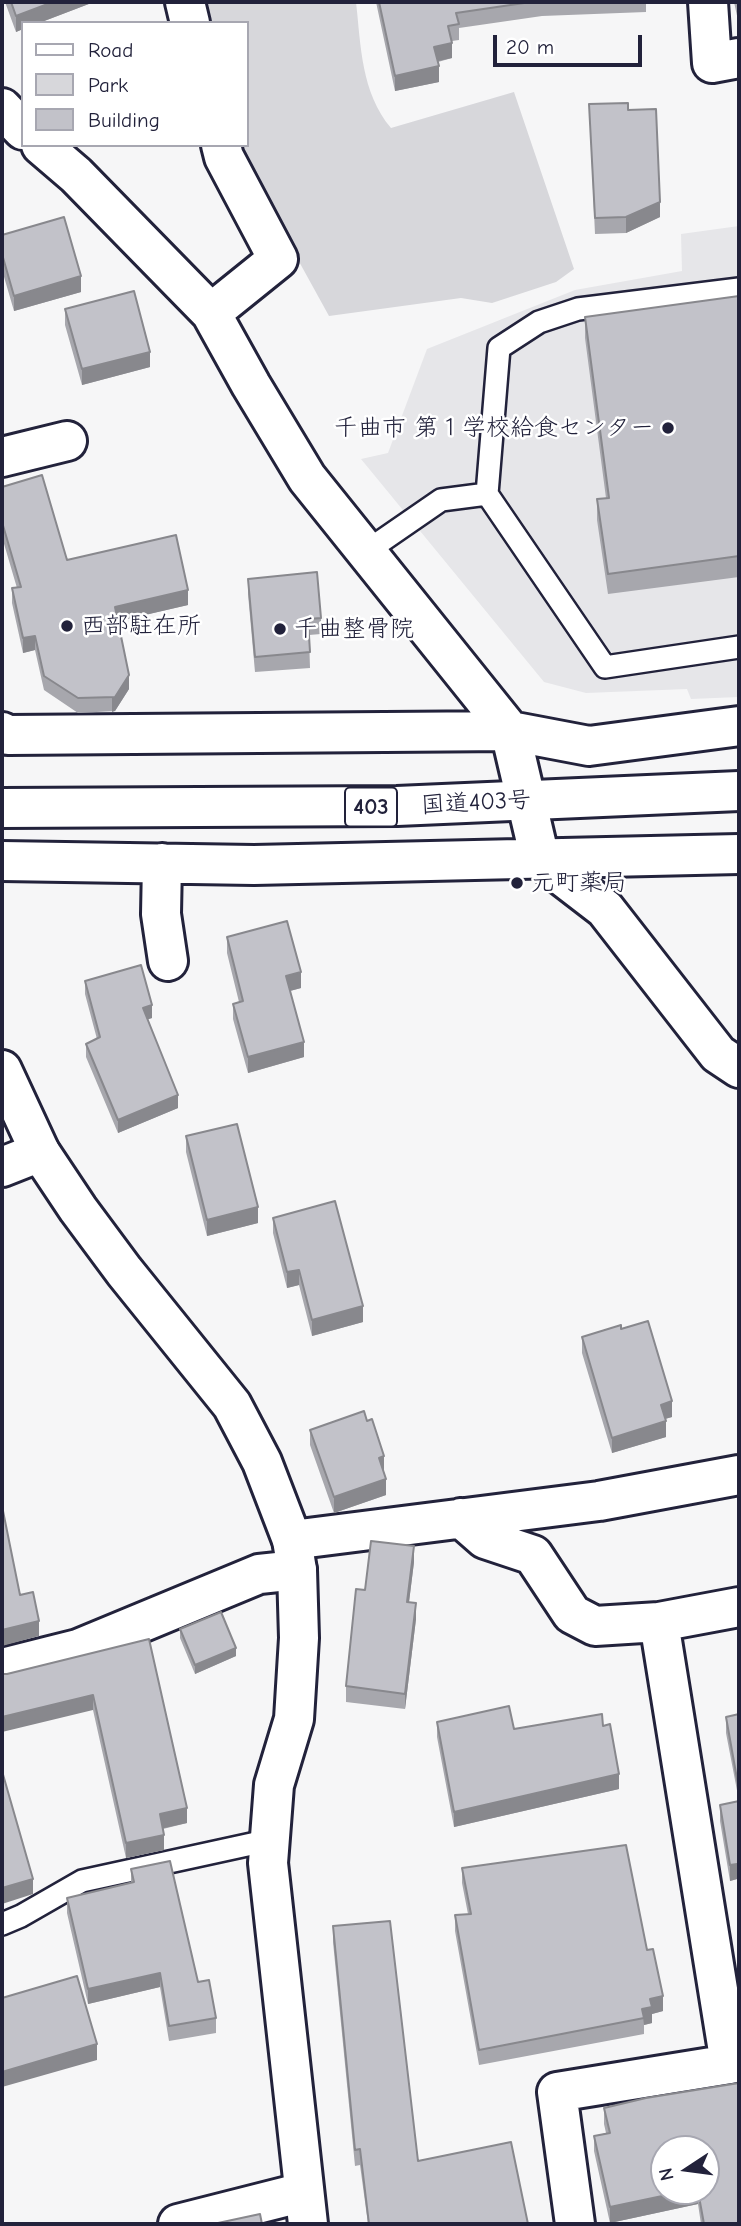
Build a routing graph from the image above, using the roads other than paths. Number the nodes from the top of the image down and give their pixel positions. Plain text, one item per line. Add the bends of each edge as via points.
1 (185, 2) edge
2 (708, 2) edge
3 (190, 21) edge
4 (739, 58) edge
5 (2, 108) edge
6 (21, 128) edge
7 (43, 147) edge
8 (222, 147) edge
9 (739, 289) edge
10 (211, 313) junction
11 (67, 441) dead end
12 (2, 457) edge
13 (487, 494) junction
14 (367, 551) junction
15 (739, 647) edge
16 (739, 726) edge
17 (2, 732) edge
18 (510, 732) junction
19 (739, 791) edge
20 (524, 800) junction
21 (2, 808) edge
22 (739, 855) edge
23 (540, 859) junction
24 (2, 861) edge
25 (162, 863) junction
26 (168, 961) dead end
27 (739, 1068) edge
28 (2, 1070) edge
29 (40, 1152) junction
30 (2, 1167) edge
31 (739, 1475) edge
32 (461, 1518) junction
33 (295, 1555) junction
34 (739, 1607) edge
35 (659, 1622) junction
36 (2, 1668) edge
37 (270, 1840) junction
38 (2, 1924) edge
39 (306, 2208) edge
40 (178, 2224) edge
41 (575, 2224) edge

1 - 3 main road
2 - 4 main road via 712,63
5 - 6 main road
7 - 10 main road
8 - 10 main road via 278,258
9 - 13 lane via 578,309 539,321 499,348
10 - 14 main road via 307,478
11 - 12 main road
13 - 14 lane via 441,500
13 - 15 lane via 605,667
14 - 18 main road
16 - 18 main road via 589,746
17 - 18 main road
18 - 20 main road
19 - 20 main road, 国道403号 / 403
20 - 21 main road, 国道403号 / 403 via 397,806
20 - 23 main road
22 - 23 main road
23 - 25 main road
23 - 27 main road via 604,909 718,1054
24 - 25 main road
25 - 26 main road via 161,914
28 - 29 main road
29 - 30 main road
29 - 33 main road via 124,1270 232,1405 262,1462
31 - 32 main road via 598,1501
32 - 33 main road
32 - 35 main road via 485,1539 533,1555 572,1614 595,1626
33 - 36 main road via 78,1649
33 - 37 main road via 299,1638 294,1719 274,1785
34 - 35 main road
35 - 41 main road via 730,2064 557,2092
37 - 38 lane via 82,1881
37 - 39 main road via 268,1863
39 - 40 main road

